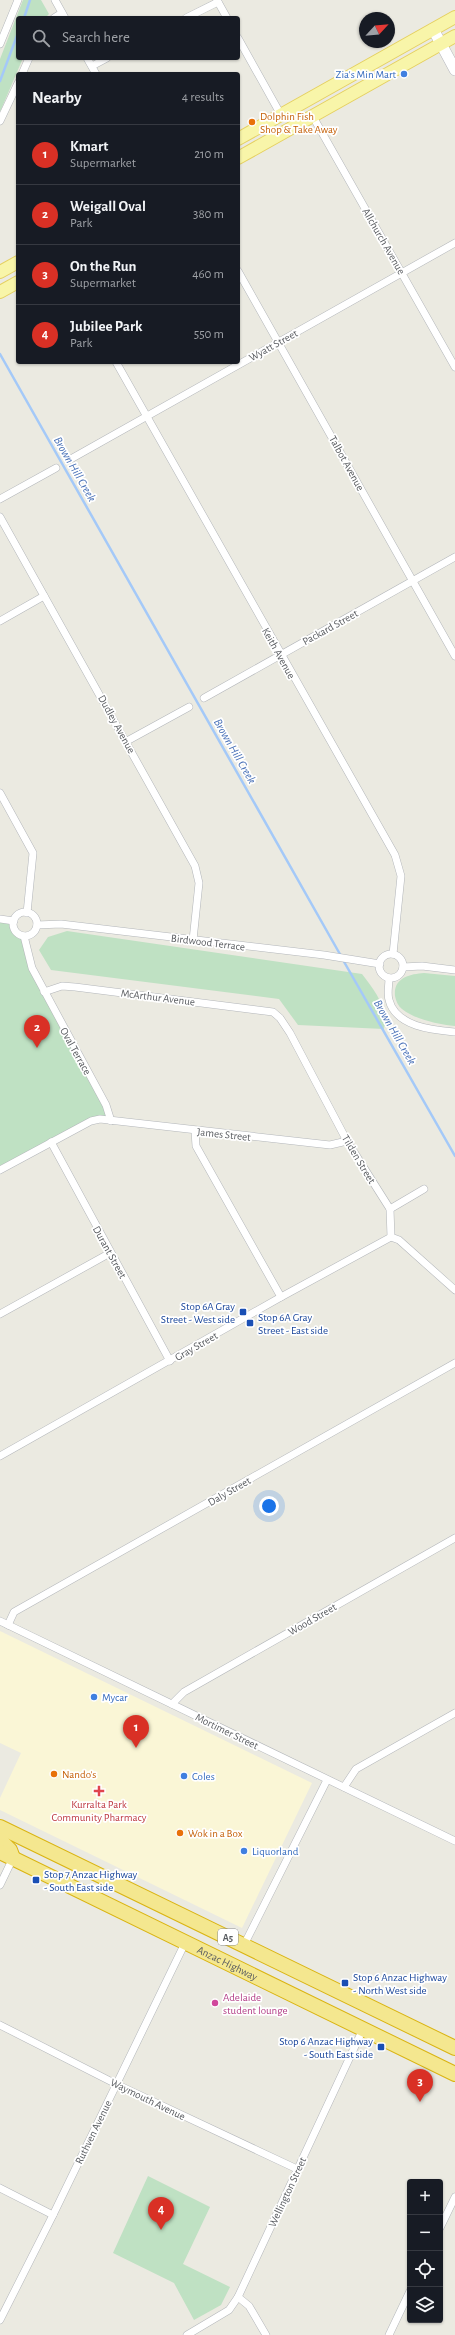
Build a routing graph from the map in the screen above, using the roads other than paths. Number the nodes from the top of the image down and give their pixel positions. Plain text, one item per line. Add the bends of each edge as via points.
1 (18, 0) edge
2 (55, 0) edge
3 (217, 1) edge
4 (64, 15) edge
5 (190, 16) edge
6 (226, 16) edge
7 (455, 17) edge
8 (433, 29) junction
9 (455, 36) edge
10 (240, 42) edge
11 (0, 44) edge
12 (440, 44) junction
13 (28, 60) edge
14 (88, 60) edge
15 (103, 60) edge
16 (92, 66) junction
17 (455, 70) edge
18 (23, 72) edge
19 (95, 72) edge
20 (16, 87) edge
21 (281, 115) junction
22 (312, 115) junction
23 (0, 121) edge
24 (240, 138) edge
25 (240, 157) edge
26 (455, 243) edge
27 (16, 263) edge
28 (0, 272) edge
29 (402, 273) junction
30 (240, 275) edge
31 (16, 283) edge
32 (0, 292) edge
33 (278, 342) junction
34 (240, 363) edge
35 (117, 364) edge
36 (239, 364) edge
37 (455, 366) edge
38 (147, 416) junction
39 (70, 460) dead end
40 (56, 468) dead end
41 (0, 499) edge
42 (0, 517) edge
43 (455, 557) edge
44 (413, 580) junction
45 (44, 596) junction
46 (0, 621) edge
47 (280, 655) junction
48 (455, 656) edge
49 (204, 698) dead end
50 (189, 707) dead end
51 (127, 741) junction
52 (0, 793) edge
53 (27, 912) junction
54 (0, 919) edge
55 (14, 921) junction
56 (37, 925) junction
57 (24, 936) junction
58 (193, 940) junction
59 (393, 954) junction
60 (380, 964) junction
61 (403, 968) junction
62 (455, 970) edge
63 (389, 978) junction
64 (44, 992) junction
65 (273, 1012) joint
66 (455, 1032) edge
67 (111, 1121) junction
68 (195, 1131) junction
69 (347, 1140) junction
70 (51, 1142) junction
71 (0, 1170) edge
72 (424, 1189) dead end
73 (390, 1209) junction
74 (391, 1237) junction
75 (110, 1253) junction
76 (455, 1290) edge
77 (281, 1297) junction
78 (0, 1314) edge
79 (170, 1361) junction
80 (455, 1363) edge
81 (0, 1456) edge
82 (455, 1538) edge
83 (0, 1620) edge
84 (8, 1625) junction
85 (172, 1704) junction
86 (455, 1713) edge
87 (327, 1780) junction
88 (344, 1787) junction
89 (0, 1827) edge
90 (0, 1840) edge
91 (455, 1841) edge
92 (0, 1852) edge
93 (13, 1858) junction
94 (0, 1885) edge
95 (185, 1944) junction
96 (244, 1945) junction
97 (296, 1971) junction
98 (287, 1992) junction
99 (0, 2025) edge
100 (363, 2029) junction
101 (425, 2033) junction
102 (454, 2047) edge
103 (422, 2057) junction
104 (455, 2070) edge
105 (455, 2074) edge
106 (116, 2084) junction
107 (297, 2170) junction
108 (0, 2188) edge
109 (455, 2197) edge
110 (53, 2215) junction
111 (443, 2222) edge
112 (238, 2297) junction
113 (407, 2297) edge
114 (0, 2320) edge
115 (187, 2335) edge
116 (266, 2335) edge
117 (389, 2335) edge

1 - 11 street
2 - 4 street
3 - 5 street
3 - 6 street
7 - 8 main road
8 - 12 street
8 - 21 main road
9 - 12 main road
10 - 21 street
12 - 17 street
12 - 22 main road
13 - 18 street
14 - 16 street
15 - 16 street
16 - 19 street
20 - 23 street
21 - 24 main road
22 - 25 main road
22 - 29 street, Allchurch Avenue
26 - 29 street, Wyatt Street
27 - 28 main road
29 - 33 street, Wyatt Street
29 - 37 street, Allchurch Avenue
30 - 33 street, Talbot Avenue
31 - 32 main road
33 - 34 street, Wyatt Street
33 - 44 street, Talbot Avenue
35 - 38 street, Keith Avenue
36 - 38 street, Wyatt Street
38 - 39 street, Wyatt Street
38 - 47 street, Keith Avenue
40 - 41 street
42 - 45 street, Dudley Avenue
43 - 44 street, Packard Street
44 - 47 street, Packard Street
44 - 48 street, Talbot Avenue
45 - 46 street
45 - 51 street, Dudley Avenue
47 - 49 street, Packard Street
47 - 59 street, Keith Avenue via 399,865 401,876
50 - 51 street
51 - 58 street, Dudley Avenue via 198,873
52 - 53 street via 33,853
53 - 55 street via 20,914
53 - 56 street via 34,916
54 - 55 street
55 - 57 street via 16,931
56 - 57 street via 34,932
56 - 58 street, Birdwood Terrace via 61,924
57 - 64 street, Oval Terrace via 32,968
58 - 60 street, Birdwood Terrace
59 - 60 street via 386,956
59 - 61 street via 402,961
60 - 63 street via 380,970
61 - 62 street via 422,966
61 - 63 street via 397,977
63 - 66 street via 389,1000 397,1014 415,1025
64 - 65 street, McArthur Avenue via 53,987 69,986
64 - 67 street, Oval Terrace via 106,1105
65 - 69 street, Tilden Street via 290,1033
67 - 68 street, James Street
67 - 70 street, James Street via 90,1121
68 - 69 street, James Street via 330,1145
68 - 77 street via 196,1146
69 - 73 street, Tilden Street
70 - 71 street
70 - 75 street, Durant Street
72 - 73 street
73 - 74 street, Tilden Street
74 - 76 street via 399,1240
74 - 77 street, Gray Street
75 - 78 street
75 - 79 street, Durant Street
77 - 79 street, Gray Street
79 - 81 street, Gray Street
80 - 84 street, Daly Street via 14,1612
82 - 85 street, Wood Street via 184,1692
83 - 84 street, Mortimer Street
84 - 85 street, Mortimer Street
85 - 87 street, Mortimer Street
86 - 88 street via 356,1769
87 - 88 street, Mortimer Street
87 - 96 street
88 - 91 street, Mortimer Street
89 - 96 highway, Anzac Highway / A5
90 - 93 highway via 10,1850
92 - 93 highway, Anzac Highway / A5
93 - 94 street
93 - 95 highway, Anzac Highway / A5
95 - 98 highway, Anzac Highway / A5
95 - 106 street, Ruthven Avenue
96 - 97 highway, Anzac Highway / A5
97 - 98 highway
97 - 101 highway, Anzac Highway / A5
98 - 100 highway, Anzac Highway / A5
99 - 106 street, Waymouth Avenue
100 - 103 highway, Anzac Highway / A5
100 - 107 street, Wellington Street
101 - 102 highway, Anzac Highway / A5
101 - 103 highway via 432,2047 429,2054
102 - 104 highway via 445,2050 444,2055
103 - 105 highway, Anzac Highway / A5
106 - 107 street, Waymouth Avenue
106 - 110 street, Ruthven Avenue
107 - 112 street, Wellington Street
108 - 110 street
109 - 111 street
110 - 114 street, Ruthven Avenue
112 - 115 street, Wellington Street via 229,2310
112 - 116 street via 249,2306
113 - 117 street

